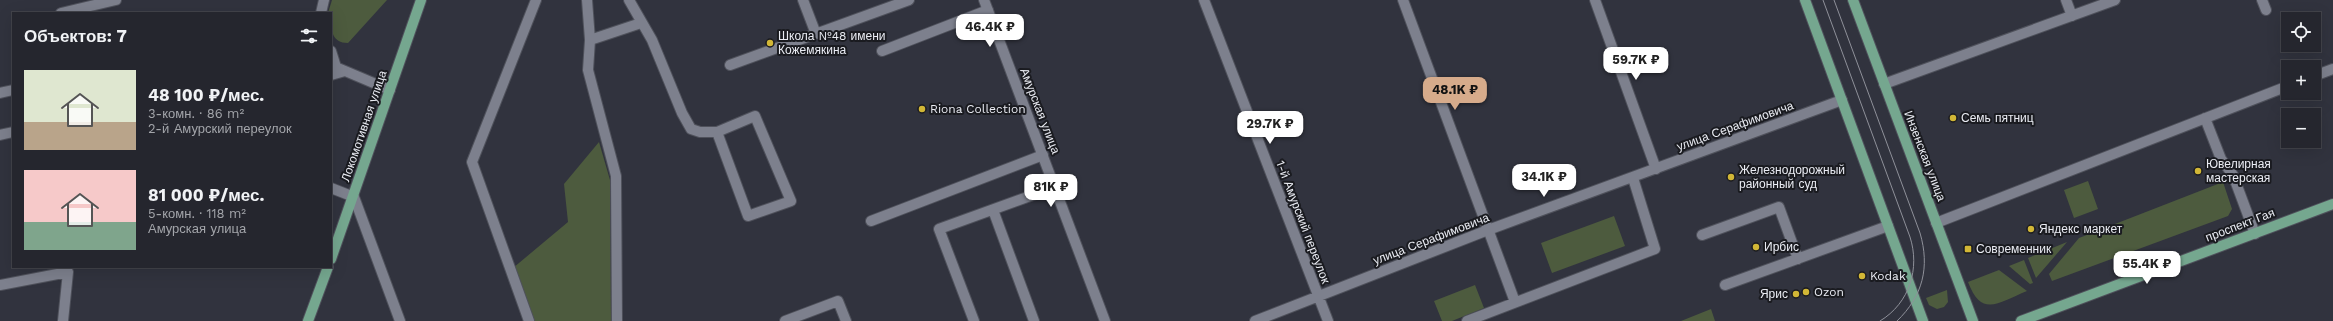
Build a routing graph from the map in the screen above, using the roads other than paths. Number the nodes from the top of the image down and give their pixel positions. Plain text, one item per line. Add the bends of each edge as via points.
1 (116, 0) edge
2 (324, 0) edge
3 (421, 0) edge
4 (536, 0) edge
5 (587, 0) edge
6 (628, 0) edge
7 (803, 0) edge
8 (908, 0) edge
9 (984, 0) edge
10 (1204, 0) edge
11 (1403, 0) edge
12 (1595, 0) edge
13 (1805, 0) edge
14 (1853, 0) edge
15 (2066, 0) edge
16 (2115, 0) edge
17 (988, 10) junction
18 (64, 12) edge
19 (321, 12) edge
20 (2072, 16) junction
21 (641, 23) junction
22 (816, 34) junction
23 (590, 40) junction
24 (882, 51) dead end
25 (332, 55) edge
26 (730, 65) dead end
27 (336, 69) edge
28 (2333, 69) edge
29 (2321, 73) edge
30 (1884, 84) junction
31 (0, 86) edge
32 (12, 87) edge
33 (2281, 89) edge
34 (12, 90) edge
35 (390, 90) junction
36 (0, 94) edge
37 (1842, 100) junction
38 (2205, 118) junction
39 (12, 132) edge
40 (717, 132) junction
41 (0, 135) edge
42 (1043, 155) junction
43 (1656, 169) junction
44 (1633, 178) junction
45 (1055, 187) junction
46 (332, 188) edge
47 (354, 197) junction
48 (2333, 204) edge
49 (993, 210) junction
50 (871, 222) dead end
51 (1936, 223) junction
52 (1888, 226) junction
53 (1488, 230) junction
54 (1702, 234) dead end
55 (2255, 234) junction
56 (332, 256) edge
57 (1798, 259) junction
58 (328, 268) edge
59 (0, 285) edge
60 (1725, 285) dead end
61 (1318, 297) junction
62 (1515, 302) junction
63 (2033, 319) edge
64 (63, 321) edge
65 (308, 321) edge
66 (400, 321) edge
67 (529, 321) edge
68 (617, 321) edge
69 (785, 321) edge
70 (846, 321) edge
71 (974, 321) edge
72 (1034, 321) edge
73 (1105, 321) edge
74 (1255, 321) edge
75 (1328, 321) edge
76 (1467, 321) edge
77 (1923, 321) edge
78 (1973, 321) edge
79 (2021, 321) edge

1 - 18 street
2 - 19 street
3 - 35 main road, Локомотивная улица
4 - 67 street via 472,162
5 - 23 street
6 - 21 street
7 - 22 street
8 - 22 street
9 - 17 street, Амурская улица
10 - 61 street, 1-й Амурский переулок
11 - 53 street
12 - 43 street
13 - 37 main road
14 - 30 main road, Инзенская улица
15 - 20 street
16 - 20 street
17 - 24 street
17 - 42 street, Амурская улица
20 - 30 street
21 - 23 street
21 - 40 street via 652,40 691,129
22 - 26 street
23 - 68 street via 588,70 616,176
25 - 27 street
27 - 35 street
28 - 29 street
30 - 51 main road, Инзенская улица
31 - 32 street
33 - 38 street
34 - 36 street
35 - 47 main road, Локомотивная улица
37 - 43 street, улица Серафимовича
37 - 52 main road
38 - 51 street
38 - 55 street via 2221,159 2234,176
39 - 41 street
40 - 40 street via 755,116 791,201 748,216
42 - 45 street, Амурская улица
42 - 50 street
43 - 44 street, улица Серафимовича
44 - 53 street, улица Серафимовича
44 - 62 street via 1656,249
45 - 49 street
45 - 73 street, Амурская улица
46 - 47 street
47 - 56 main road, Локомотивная улица
47 - 66 street
48 - 55 main road, проспект Гая
49 - 71 street via 939,229
49 - 72 street
51 - 78 main road, Инзенская улица
52 - 57 street
52 - 77 main road
53 - 61 street, улица Серафимовича
53 - 62 street
54 - 57 street via 1779,207
55 - 63 main road, проспект Гая
57 - 60 street
58 - 65 main road
59 - 64 street via 68,272
61 - 74 street, улица Серафимовича
61 - 75 street, 1-й Амурский переулок
62 - 76 street
63 - 79 main road, проспект Гая
69 - 70 street via 838,301

